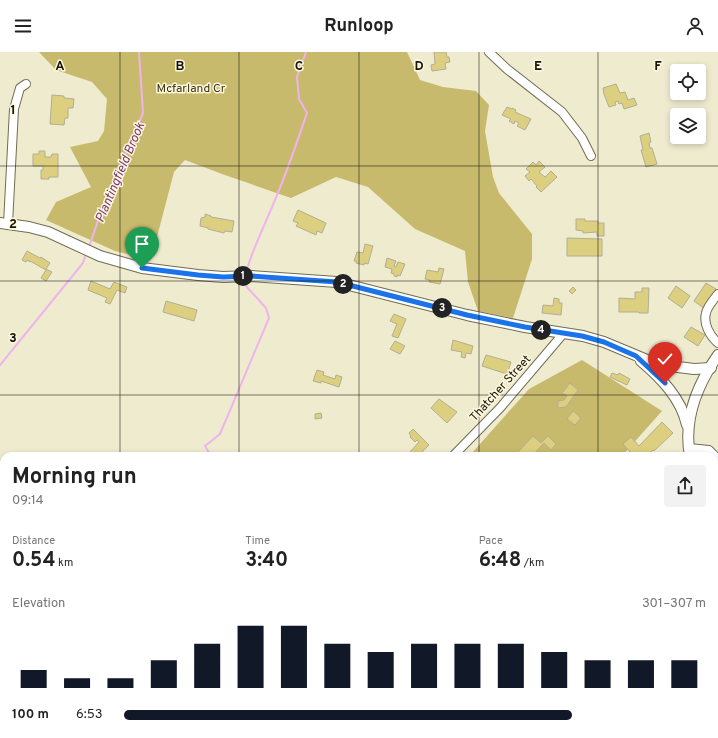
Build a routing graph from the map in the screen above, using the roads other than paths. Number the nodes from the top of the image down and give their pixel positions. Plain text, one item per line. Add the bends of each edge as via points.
1 (489, 52) edge
2 (26, 84) dead end
3 (591, 156) dead end
4 (4, 223) edge
5 (718, 294) edge
6 (563, 334) junction
7 (718, 343) edge
8 (718, 355) edge
9 (636, 356) junction
10 (714, 367) edge
11 (688, 431) junction
12 (457, 452) edge
13 (689, 452) edge
14 (711, 452) edge

1 - 3 street via 562,112 582,138
2 - 4 street via 20,88 14,109
4 - 6 main road via 48,232 100,256 142,268 223,277 251,276 337,282 467,315
5 - 7 street via 706,313 706,325
6 - 9 main road via 604,342
6 - 12 street, Thatcher Street via 500,408
8 - 10 main road
9 - 10 main road via 670,366 694,369
9 - 11 main road via 665,383 682,409
10 - 11 main road via 696,393
11 - 13 main road
13 - 14 street

